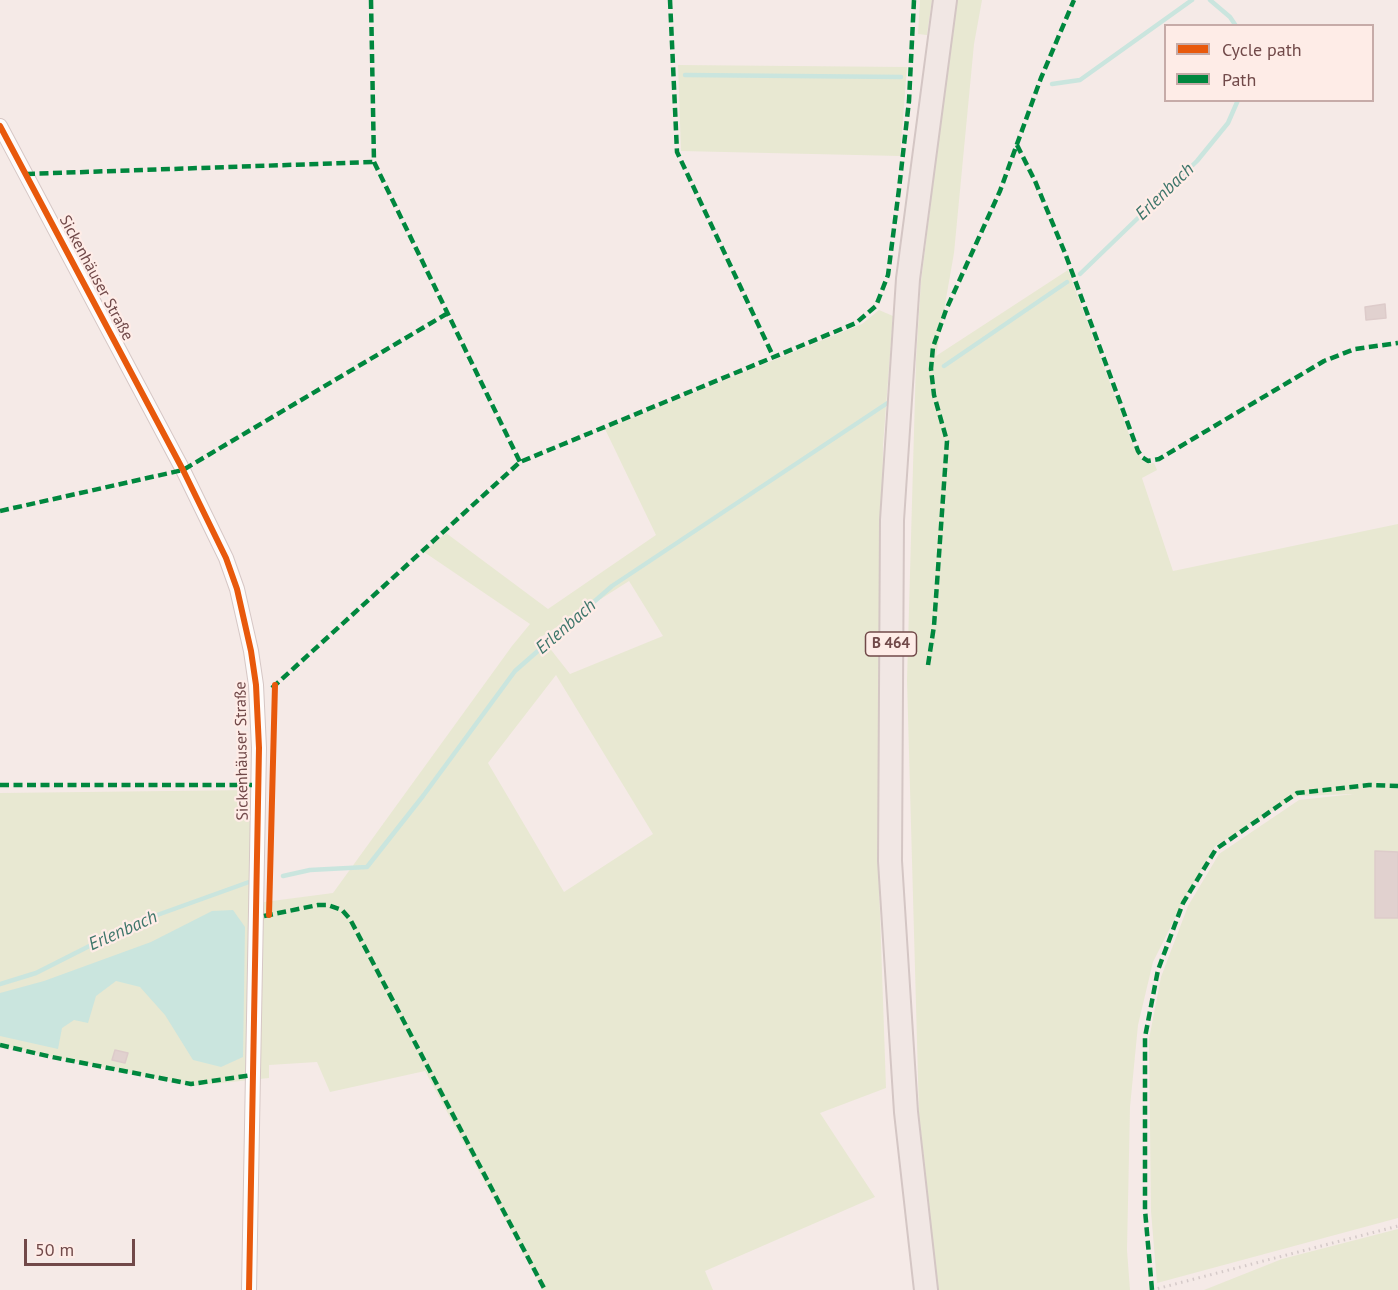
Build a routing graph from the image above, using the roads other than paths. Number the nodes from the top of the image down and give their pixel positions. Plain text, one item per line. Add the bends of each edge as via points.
1 (945, 0) edge
2 (0, 126) edge
3 (249, 1290) edge
4 (926, 1290) edge

1 - 4 main road, B 464 via 908,279 892,520 890,861 906,1112
2 - 3 street, Sickenhäuser Straße via 226,558 251,651 259,748

